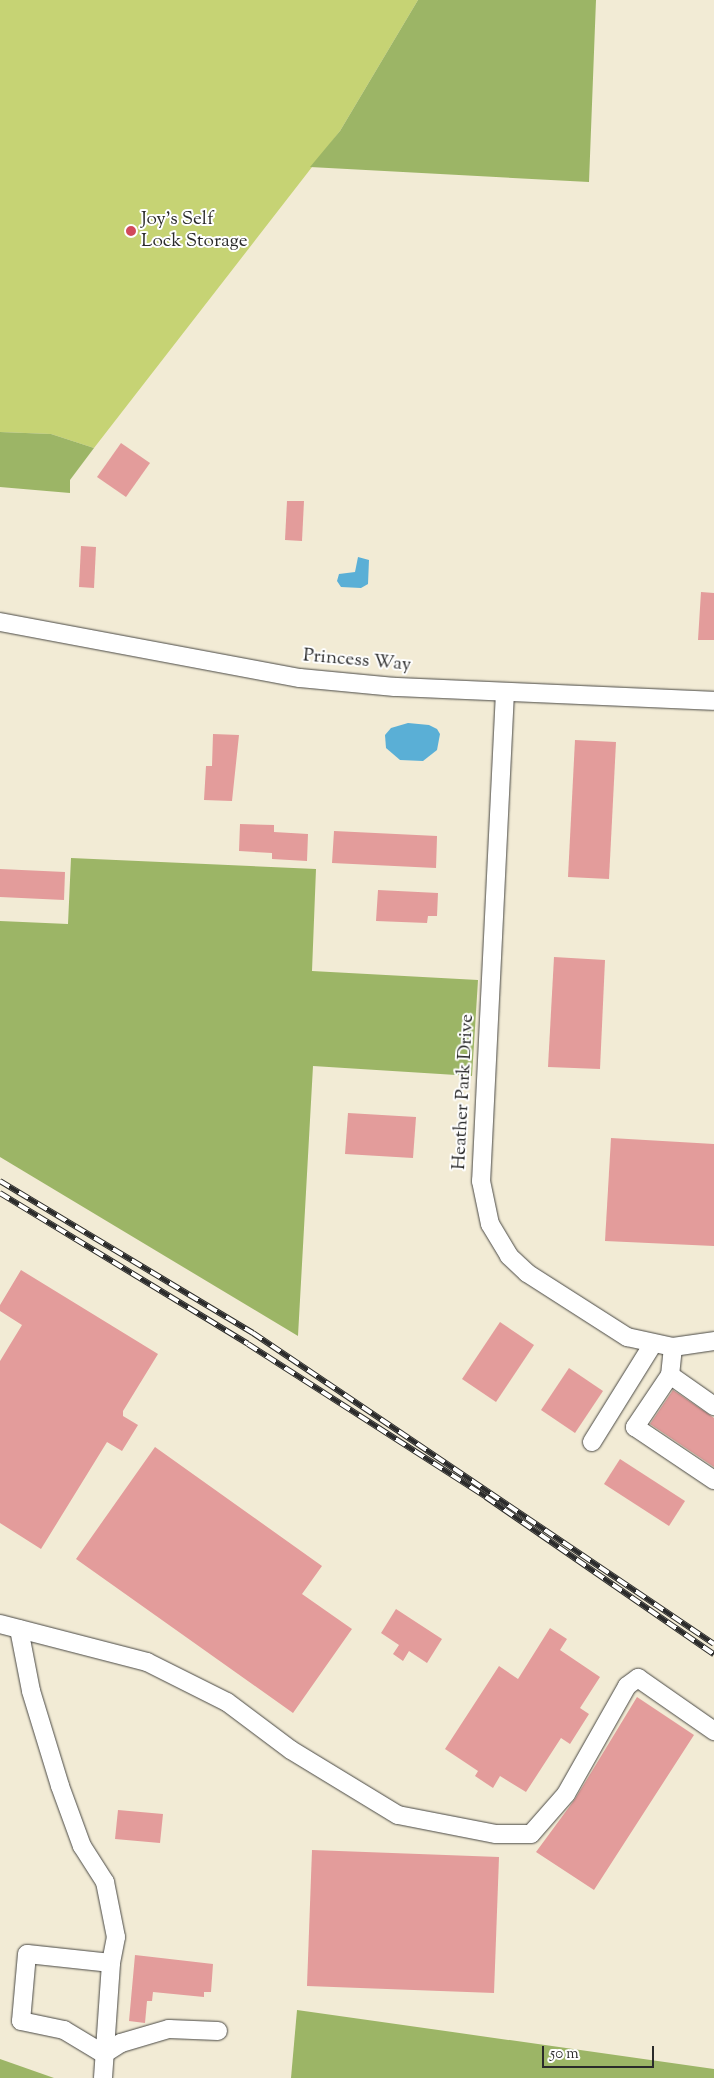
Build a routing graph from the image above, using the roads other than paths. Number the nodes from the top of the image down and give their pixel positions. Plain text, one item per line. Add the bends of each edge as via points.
1 (0, 622) edge
2 (505, 692) junction
3 (714, 700) edge
4 (714, 1341) edge
5 (653, 1344) junction
6 (673, 1347) junction
7 (670, 1375) junction
8 (714, 1406) edge
9 (592, 1442) dead end
10 (714, 1480) edge
11 (0, 1624) edge
12 (19, 1629) junction
13 (714, 1731) edge
14 (111, 1963) junction
15 (218, 2031) dead end
16 (104, 2054) junction
17 (104, 2078) edge

1 - 2 street, Princess Way via 300,678
2 - 3 street, Princess Way
2 - 5 street, Heather Park Drive via 481,1181 484,1204 499,1241 527,1273 598,1321 627,1337
4 - 6 street, Heather Park Drive
5 - 6 street, Heather Park Drive
5 - 9 street
6 - 7 street
7 - 8 street
7 - 10 street via 635,1427
11 - 12 street
12 - 13 street via 147,1662 218,1697 298,1754 398,1815 496,1834 531,1834 566,1794 627,1686 638,1678
12 - 14 street via 31,1690 60,1786 82,1846 105,1882 116,1937
14 - 16 street
14 - 16 street via 27,1954 21,2021 64,2030
15 - 16 street via 169,2029 121,2043
16 - 17 street

